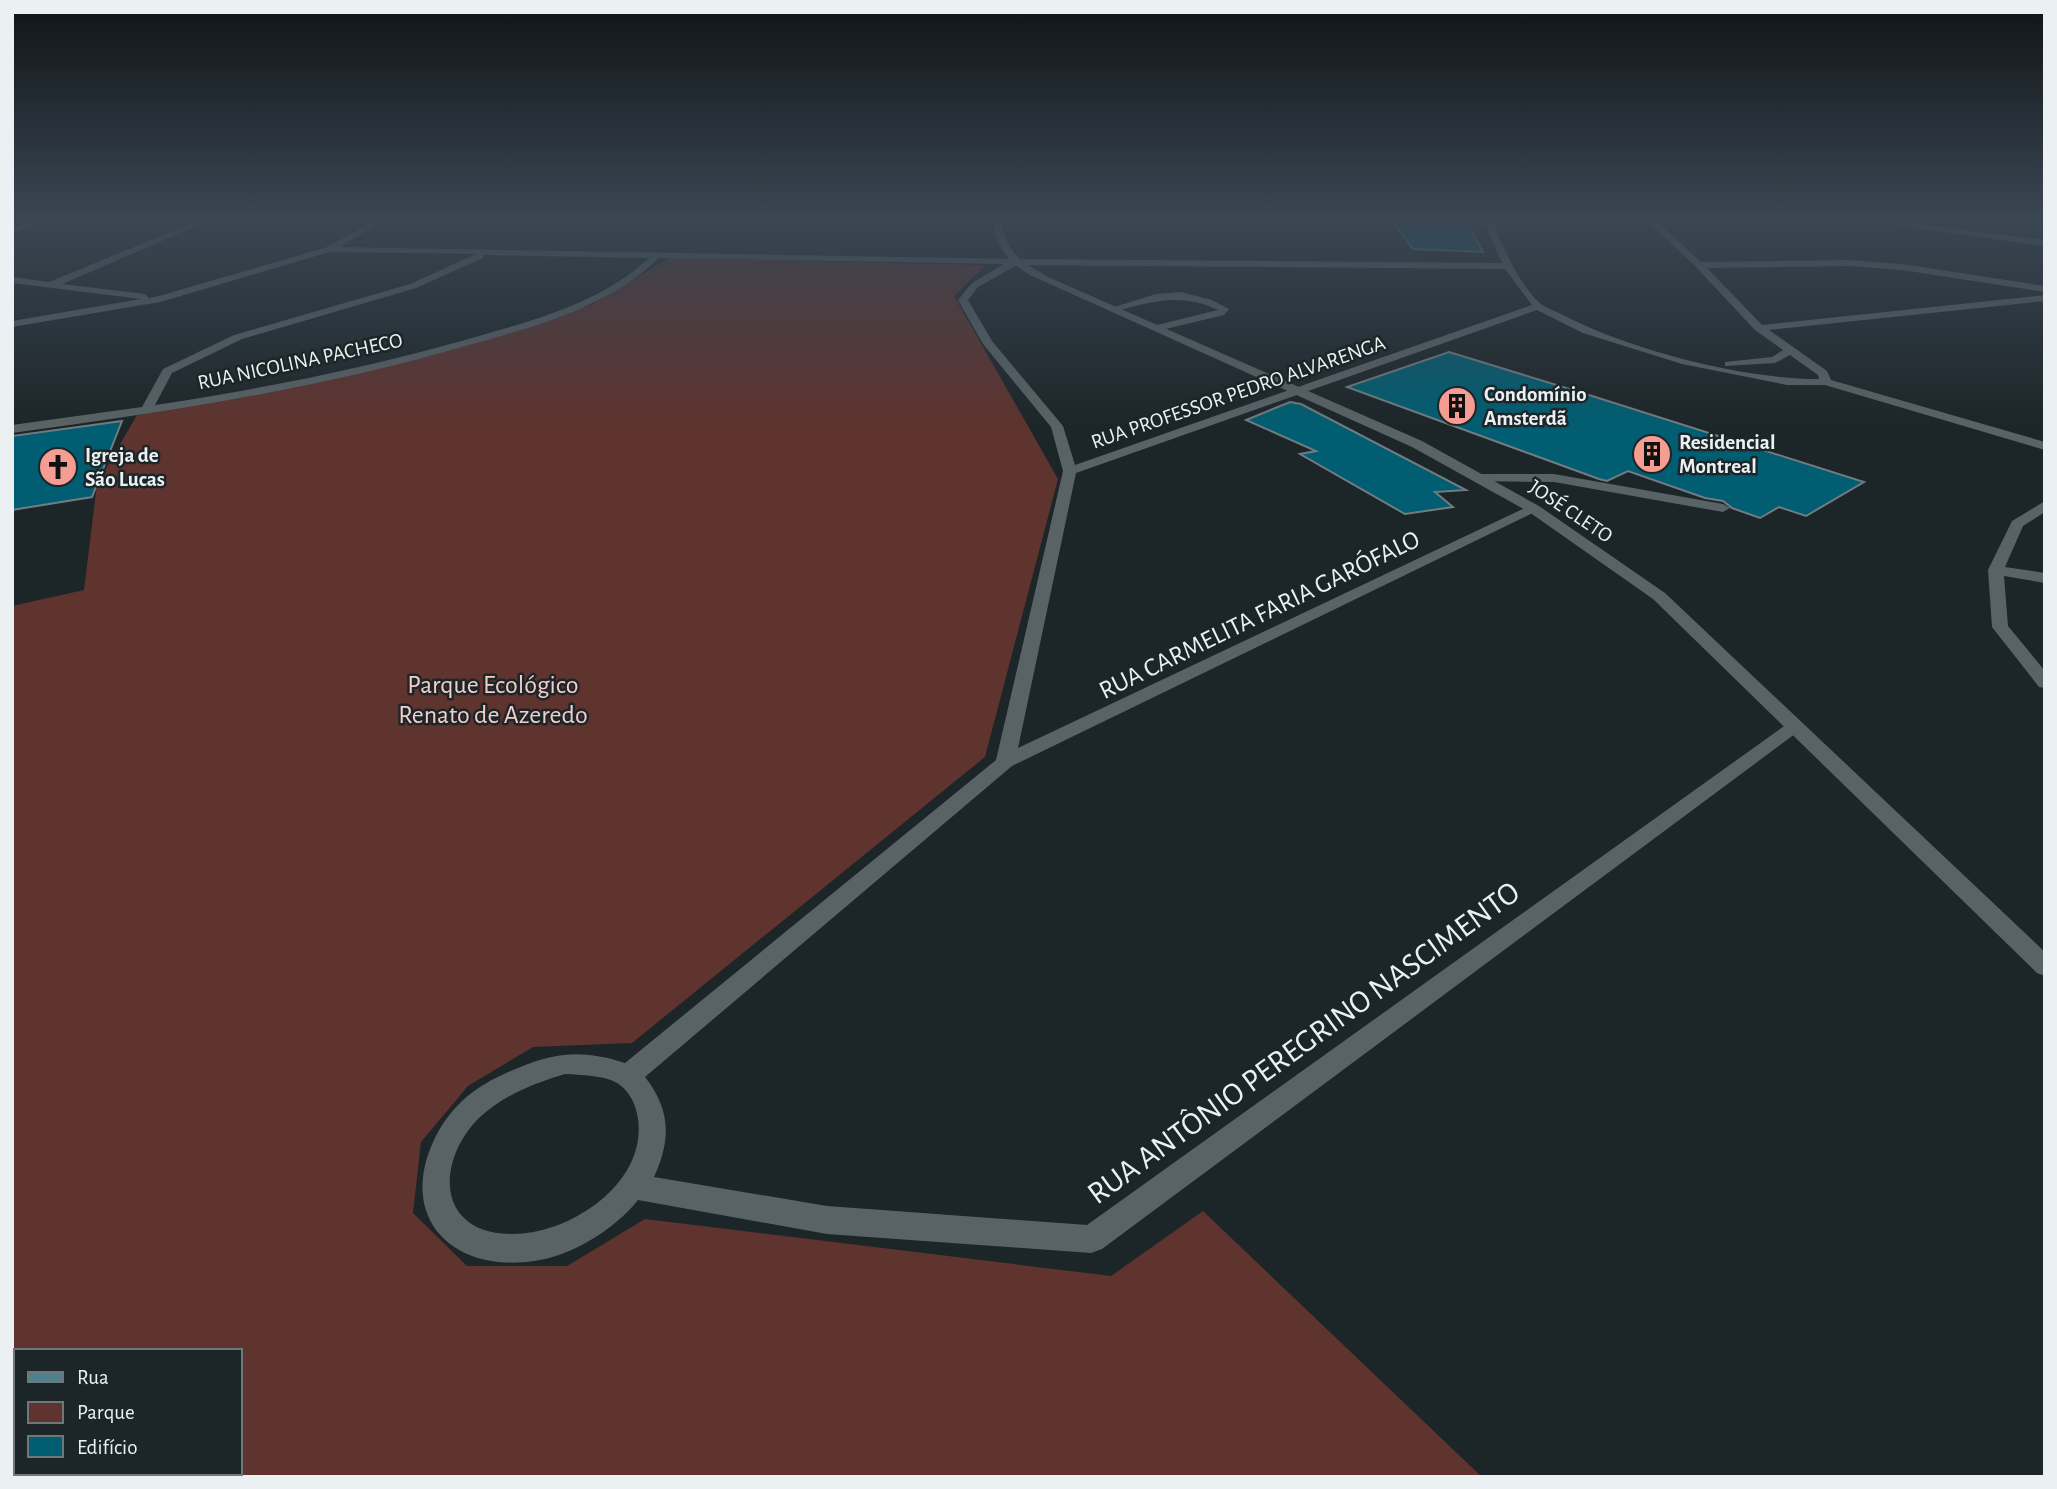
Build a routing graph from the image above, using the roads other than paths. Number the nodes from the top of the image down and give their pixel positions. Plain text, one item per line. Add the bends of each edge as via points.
1 (77, 288) edge
2 (196, 288) edge
3 (404, 288) edge
4 (612, 288) edge
5 (972, 288) edge
6 (1067, 288) edge
7 (1525, 288) edge
8 (1721, 288) edge
9 (2045, 298) edge
10 (160, 299) junction
11 (80, 301) dead end
12 (1538, 306) junction
13 (121, 307) junction
14 (1113, 309) junction
15 (12, 324) edge
16 (1157, 328) junction
17 (1759, 328) junction
18 (1788, 351) junction
19 (1686, 362) junction
20 (1826, 382) junction
21 (1300, 391) junction
22 (145, 412) junction
23 (12, 429) edge
24 (2045, 446) edge
25 (1070, 471) junction
26 (1479, 478) junction
27 (2045, 505) edge
28 (1723, 508) dead end
29 (1534, 509) junction
30 (1996, 570) junction
31 (2045, 578) edge
32 (2045, 683) edge
33 (1794, 728) junction
34 (1006, 762) junction
35 (2045, 967) edge
36 (628, 1076) junction
37 (633, 1186) junction

1 - 10 street
2 - 10 street
3 - 22 street via 238,337 167,370
4 - 22 street, RUA NICOLINA PACHECO via 501,333 323,380
5 - 25 street via 963,299 987,342 1057,426
6 - 14 street, JOSÉ CLETO
7 - 12 street
8 - 17 street
9 - 17 street
10 - 13 street
11 - 13 street
12 - 19 street via 1587,331
12 - 21 street, RUA PROFESSOR PEDRO ALVARENGA
13 - 15 street
14 - 16 street, JOSÉ CLETO
14 - 16 street via 1177,293 1195,295 1224,309
16 - 21 street, JOSÉ CLETO
17 - 18 street
18 - 19 street via 1775,360 1746,365
18 - 20 street via 1823,373
19 - 20 street via 1787,382
20 - 24 street
21 - 25 street, RUA PROFESSOR PEDRO ALVARENGA
21 - 26 street, JOSÉ CLETO
22 - 23 street, RUA NICOLINA PACHECO
25 - 34 street
26 - 28 street via 1554,478
26 - 29 street, JOSÉ CLETO
27 - 30 street via 2017,524
29 - 33 street, JOSÉ CLETO via 1659,596
29 - 34 street, RUA CARMELITA FARIA GARÓFALO
30 - 31 street
30 - 32 street via 2000,627
33 - 35 street, JOSÉ CLETO
33 - 37 street, RUA ANTÔNIO PEREGRINO NASCIMENTO via 1091,1239 827,1220
34 - 36 street
36 - 37 street via 645,1097 654,1123 650,1155
36 - 37 street via 565,1063 522,1076 488,1095 460,1122 436,1165 434,1197 447,1224 466,1239 500,1249 540,1246 580,1231

